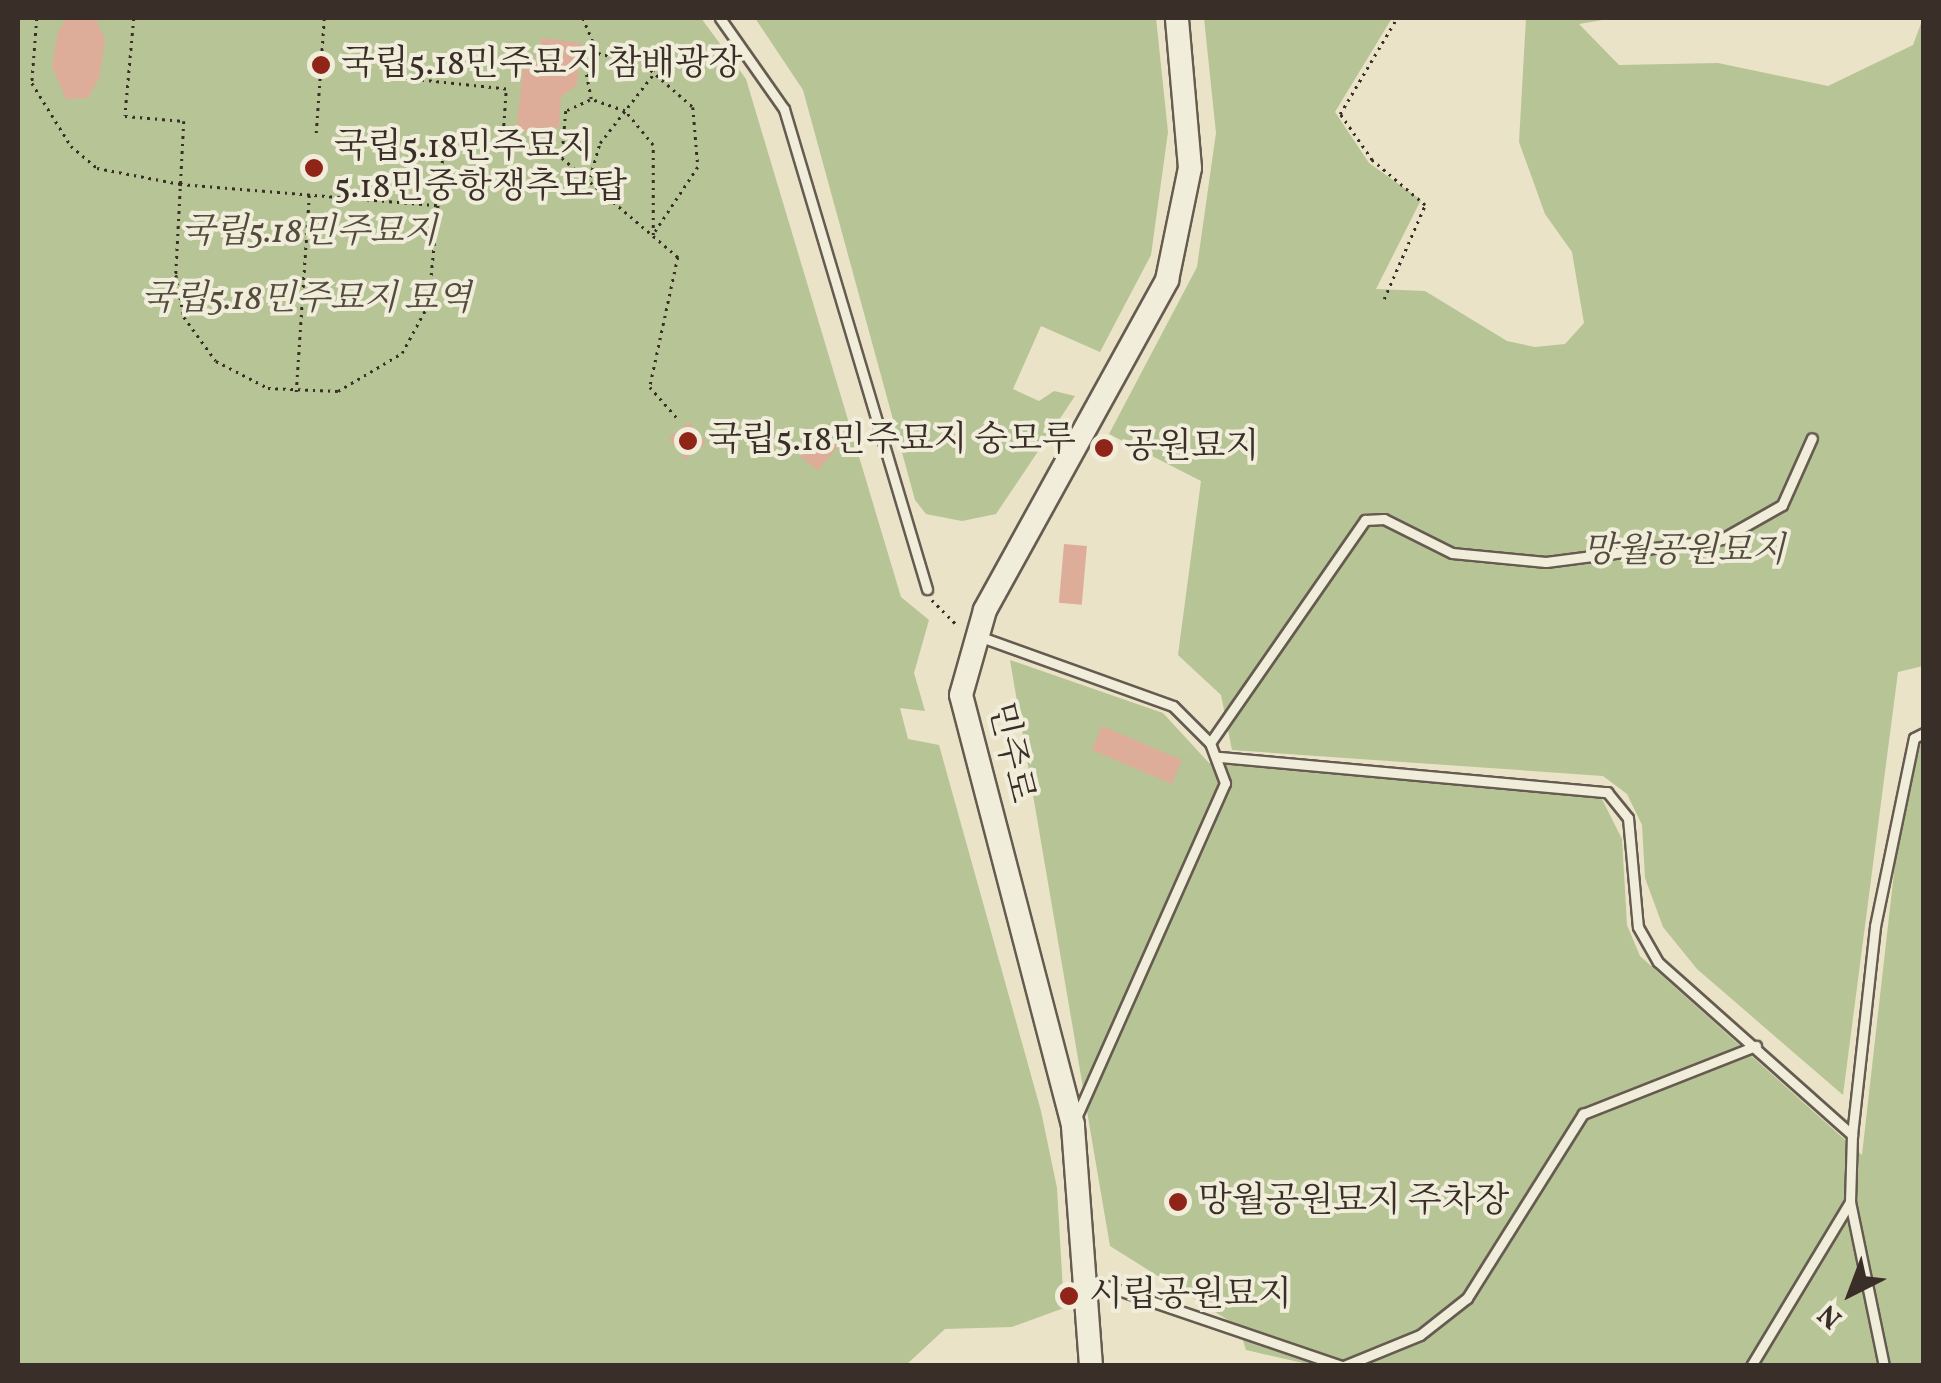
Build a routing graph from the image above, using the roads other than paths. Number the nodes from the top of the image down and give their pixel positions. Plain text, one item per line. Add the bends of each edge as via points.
1 (720, 18) edge
2 (1177, 18) edge
3 (1812, 438) dead end
4 (927, 590) road end
5 (974, 635) junction
6 (1924, 732) edge
7 (1210, 743) junction
8 (1220, 758) junction
9 (1756, 1046) junction
10 (1073, 1124) junction
11 (1852, 1136) junction
12 (1850, 1202) junction
13 (1089, 1280) junction
14 (1091, 1366) edge
15 (1343, 1366) edge
16 (1751, 1366) edge
17 (1884, 1366) edge

1 - 4 lane via 784,110
2 - 5 main road, 민주로 via 1190,168 1167,280
3 - 7 lane via 1782,505 1722,539 1546,562 1452,553 1384,519 1365,520
5 - 7 lane via 1158,697
5 - 10 main road, 민주로 via 961,695 968,746
6 - 11 lane via 1914,738 1875,926
7 - 8 lane
8 - 9 lane via 1607,792 1628,818 1643,940 1676,982
8 - 10 lane via 1218,813
9 - 11 lane
9 - 15 lane via 1583,1114 1467,1298 1420,1335
10 - 13 main road, 민주로
11 - 12 lane
12 - 16 lane
12 - 17 lane
13 - 14 main road, 민주로
13 - 15 lane

